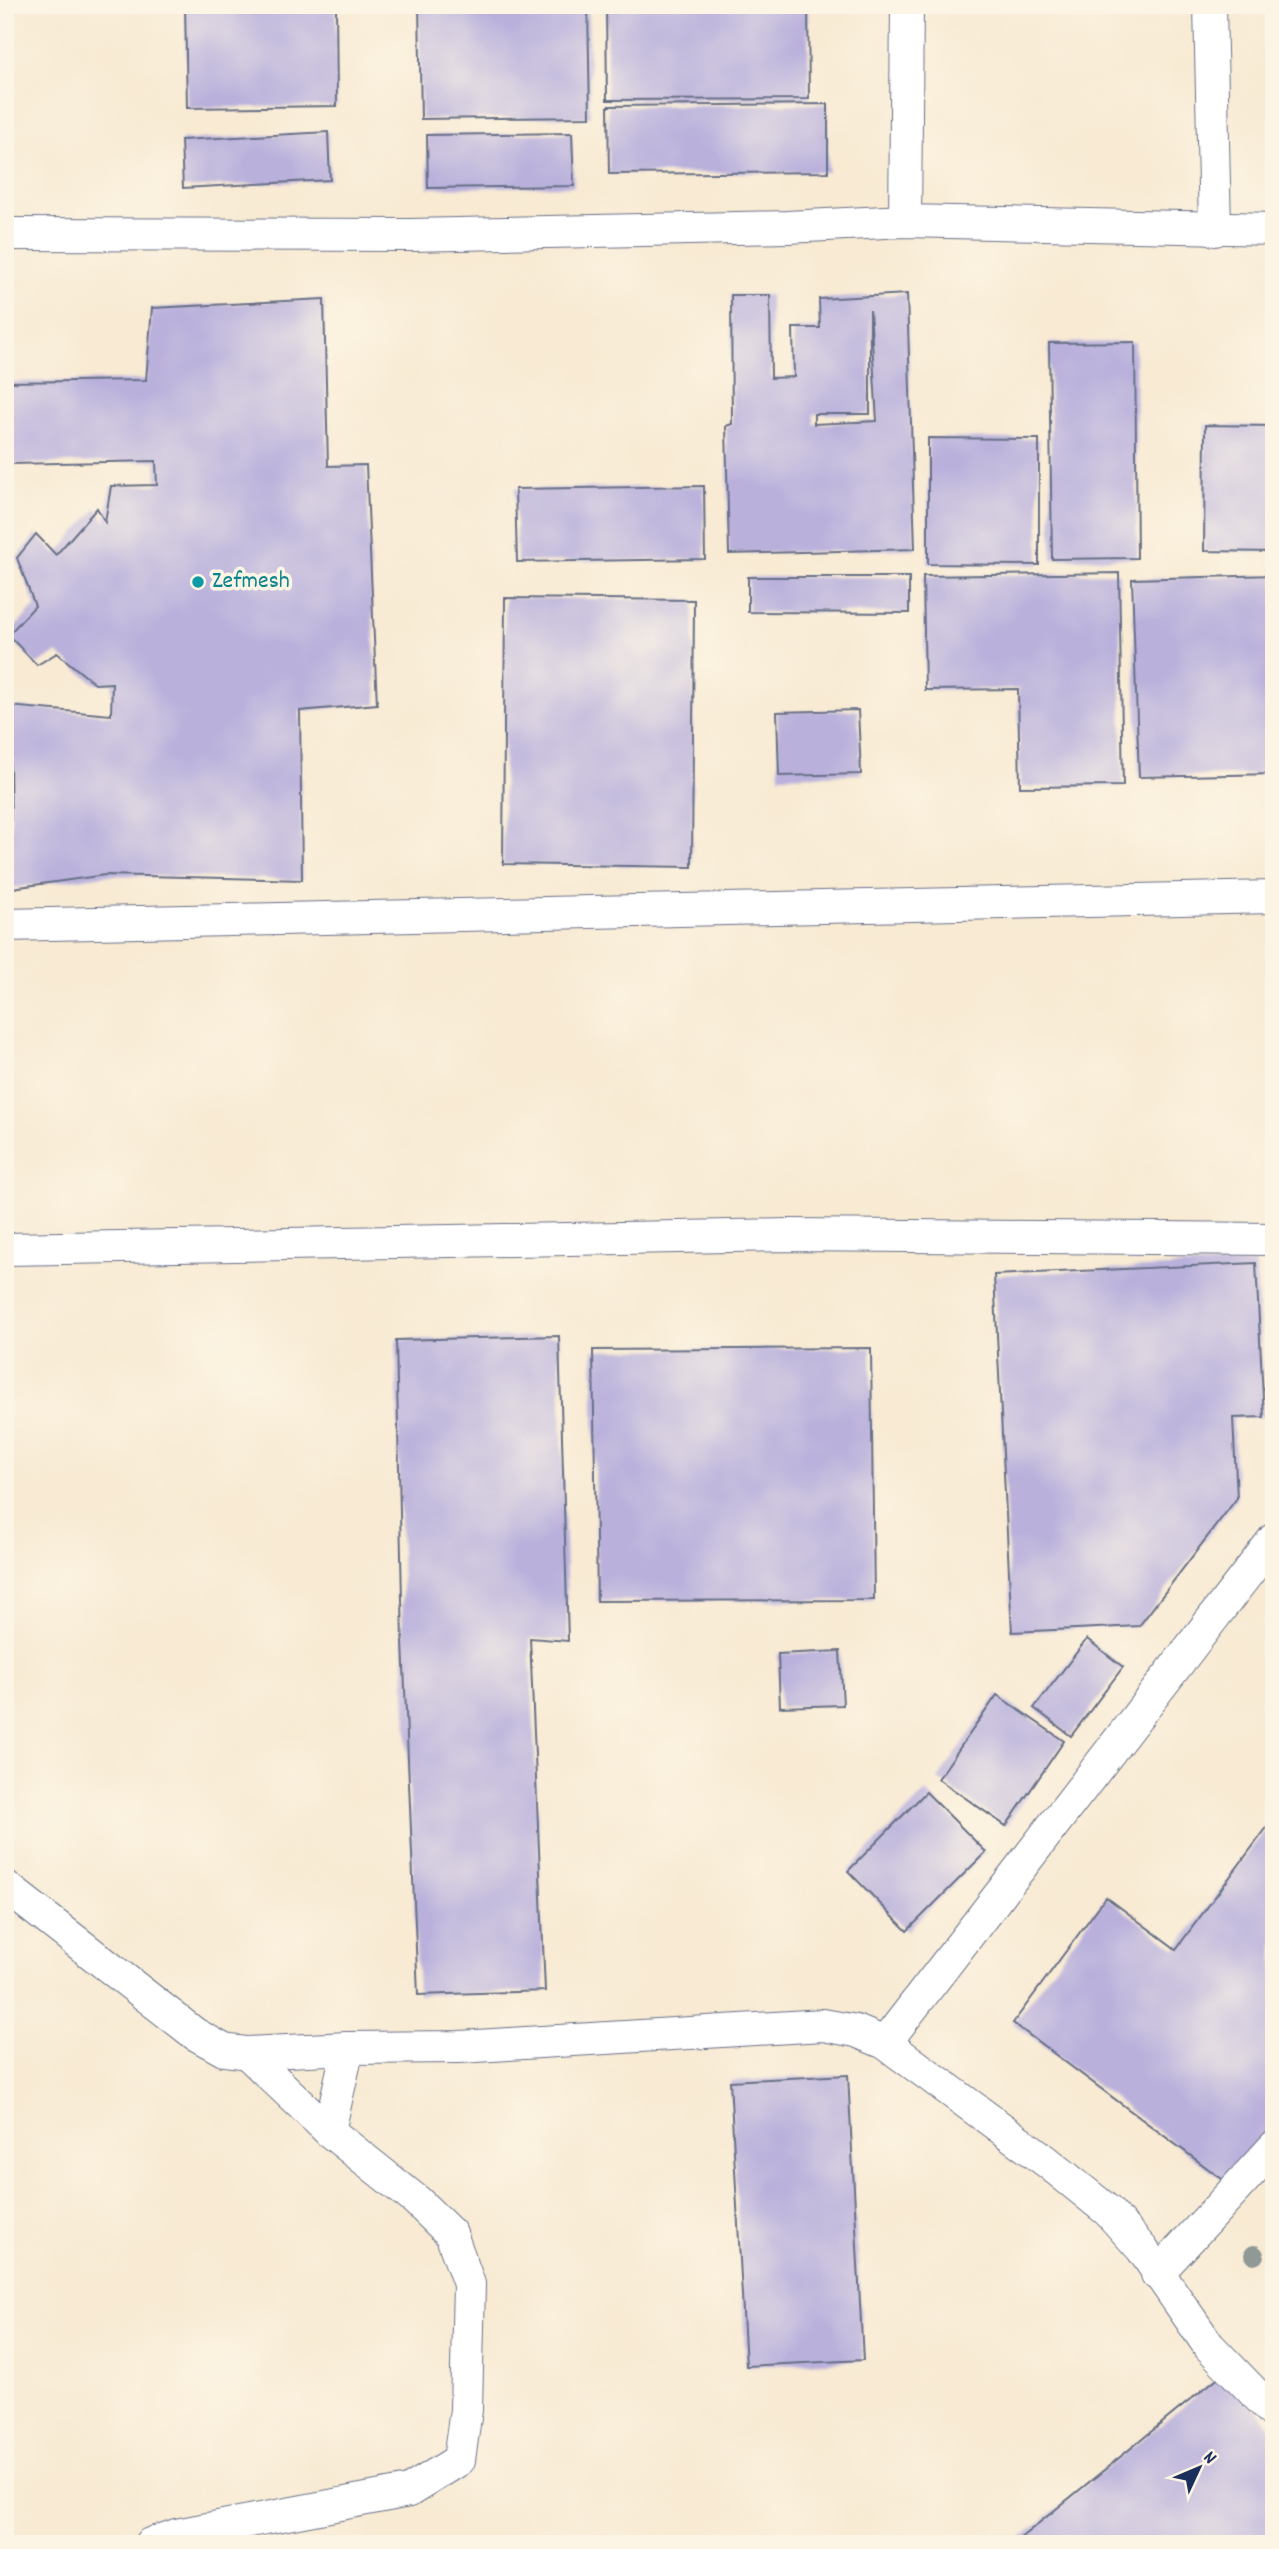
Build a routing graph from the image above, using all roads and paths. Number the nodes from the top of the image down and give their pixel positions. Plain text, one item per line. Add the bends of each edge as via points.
1 (907, 5) edge
2 (1210, 5) edge
3 (905, 221) junction
4 (1274, 229) edge
5 (1215, 230) junction
6 (5, 234) edge
7 (1274, 897) edge
8 (5, 925) edge
9 (1274, 1239) edge
10 (5, 1249) edge
11 (1274, 1539) edge
12 (5, 1886) edge
13 (885, 2042) junction
14 (348, 2048) junction
15 (247, 2053) junction
16 (329, 2131) junction
17 (1274, 2147) edge
18 (1157, 2274) junction
19 (1274, 2413) edge
20 (150, 2544) edge

1 - 3 street
2 - 5 street
3 - 5 street
3 - 6 street via 424,235
4 - 5 street
7 - 8 street
9 - 10 street via 790,1235
11 - 13 street
12 - 15 street via 195,2034 224,2050
13 - 14 street via 823,2025 459,2047
13 - 18 street via 1108,2211 1142,2249
14 - 15 street
14 - 16 street
15 - 16 street
16 - 20 street via 451,2234 469,2284 466,2410 459,2460 409,2491 176,2535
17 - 18 street
18 - 19 street via 1209,2346

